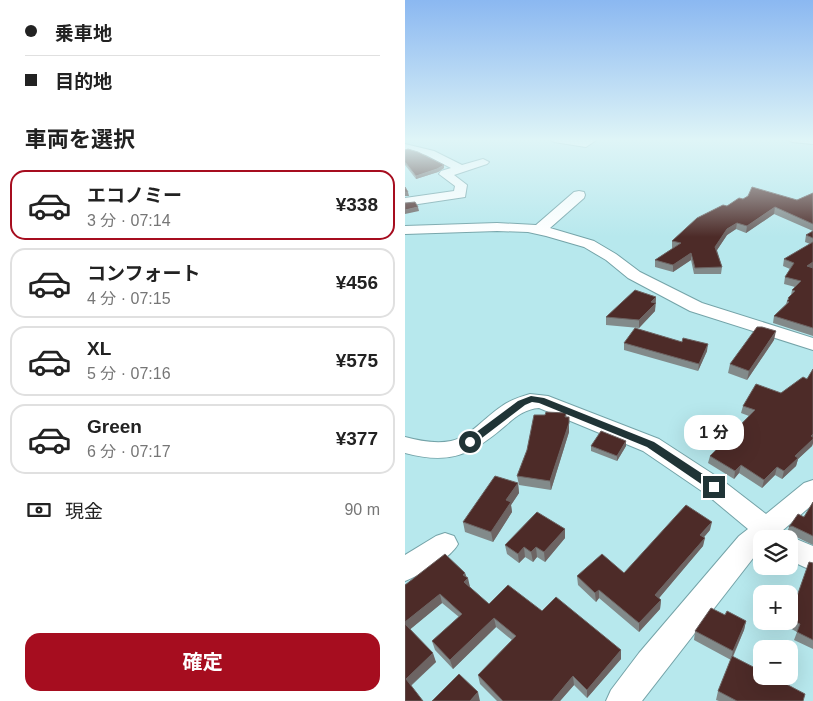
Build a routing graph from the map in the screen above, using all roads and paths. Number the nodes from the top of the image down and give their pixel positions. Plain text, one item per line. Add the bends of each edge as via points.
1 (453, 172) edge
2 (579, 195) dead end
3 (405, 202) edge
4 (405, 230) edge
5 (539, 230) junction
6 (813, 344) edge
7 (405, 445) edge
8 (813, 490) edge
9 (765, 530) edge
10 (773, 530) edge
11 (753, 542) edge
12 (445, 544) dead end
13 (798, 552) edge
14 (813, 559) edge
15 (405, 569) edge
16 (622, 701) edge

1 - 3 street via 445,174 461,185 460,194
2 - 5 street
4 - 5 street via 497,227
5 - 6 street via 589,244 634,275 696,307
7 - 9 street via 439,451 461,447 479,437 521,403 541,400 651,445 714,487
8 - 10 street
11 - 16 street
12 - 15 street
13 - 14 street

